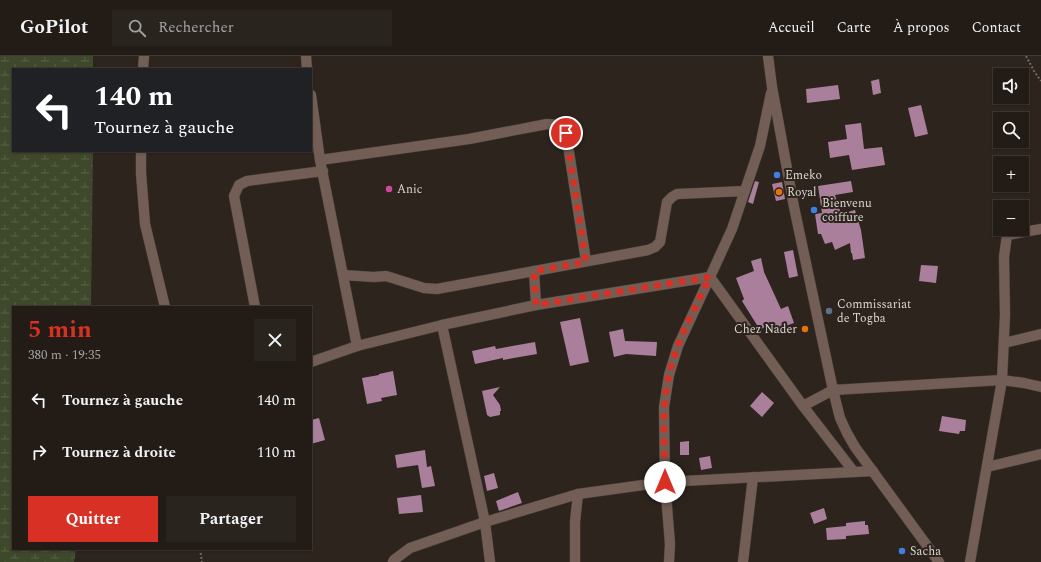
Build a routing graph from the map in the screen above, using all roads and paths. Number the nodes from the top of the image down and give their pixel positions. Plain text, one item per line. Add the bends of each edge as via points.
1 (144, 56) edge
2 (306, 56) edge
3 (768, 56) edge
4 (1026, 56) edge
5 (143, 68) edge
6 (307, 68) edge
7 (1041, 82) edge
8 (772, 87) junction
9 (312, 101) edge
10 (141, 152) edge
11 (320, 160) junction
12 (323, 171) junction
13 (745, 191) junction
14 (1041, 229) edge
15 (586, 262) junction
16 (534, 271) junction
17 (343, 275) junction
18 (710, 277) junction
19 (536, 305) junction
20 (165, 306) edge
21 (255, 306) edge
22 (442, 325) junction
23 (1041, 334) edge
24 (1004, 344) junction
25 (357, 346) junction
26 (312, 362) edge
27 (1002, 380) junction
28 (1041, 387) edge
29 (833, 390) junction
30 (803, 406) junction
31 (1041, 454) edge
32 (987, 466) junction
33 (873, 471) junction
34 (854, 472) junction
35 (753, 477) junction
36 (665, 482) junction
37 (578, 494) junction
38 (485, 522) junction
39 (200, 550) edge
40 (202, 562) edge
41 (393, 562) edge
42 (490, 562) edge
43 (574, 562) edge
44 (669, 562) edge
45 (743, 562) edge
46 (939, 562) edge
47 (970, 562) edge

1 - 5 street
2 - 6 street
3 - 8 street
4 - 7 path
8 - 13 street via 760,146
8 - 29 street via 794,207
9 - 11 street
10 - 20 street via 145,224
11 - 12 street
11 - 15 street via 469,139 547,124 560,125 566,133
12 - 17 street
12 - 21 street via 247,181 239,186 234,196
13 - 15 street via 677,194 668,202 660,242 655,247
13 - 18 street via 732,229
14 - 24 street via 1007,235 1004,257
15 - 16 street
16 - 17 street via 437,289 424,288 386,276
16 - 19 street
17 - 25 street
18 - 19 street
18 - 30 street
18 - 36 street via 678,346 669,375 664,407
19 - 22 street
22 - 25 street
22 - 38 street
23 - 24 street
24 - 27 street
25 - 26 street
27 - 28 street
27 - 29 street
27 - 32 street
29 - 30 street
29 - 33 street via 840,418 847,433
30 - 34 street
31 - 32 street
32 - 47 street
33 - 34 street
33 - 46 street
34 - 35 street
35 - 36 street
35 - 45 street
36 - 37 street
36 - 44 street
37 - 38 street
37 - 43 street
38 - 41 street via 410,548
38 - 42 street
39 - 40 path

